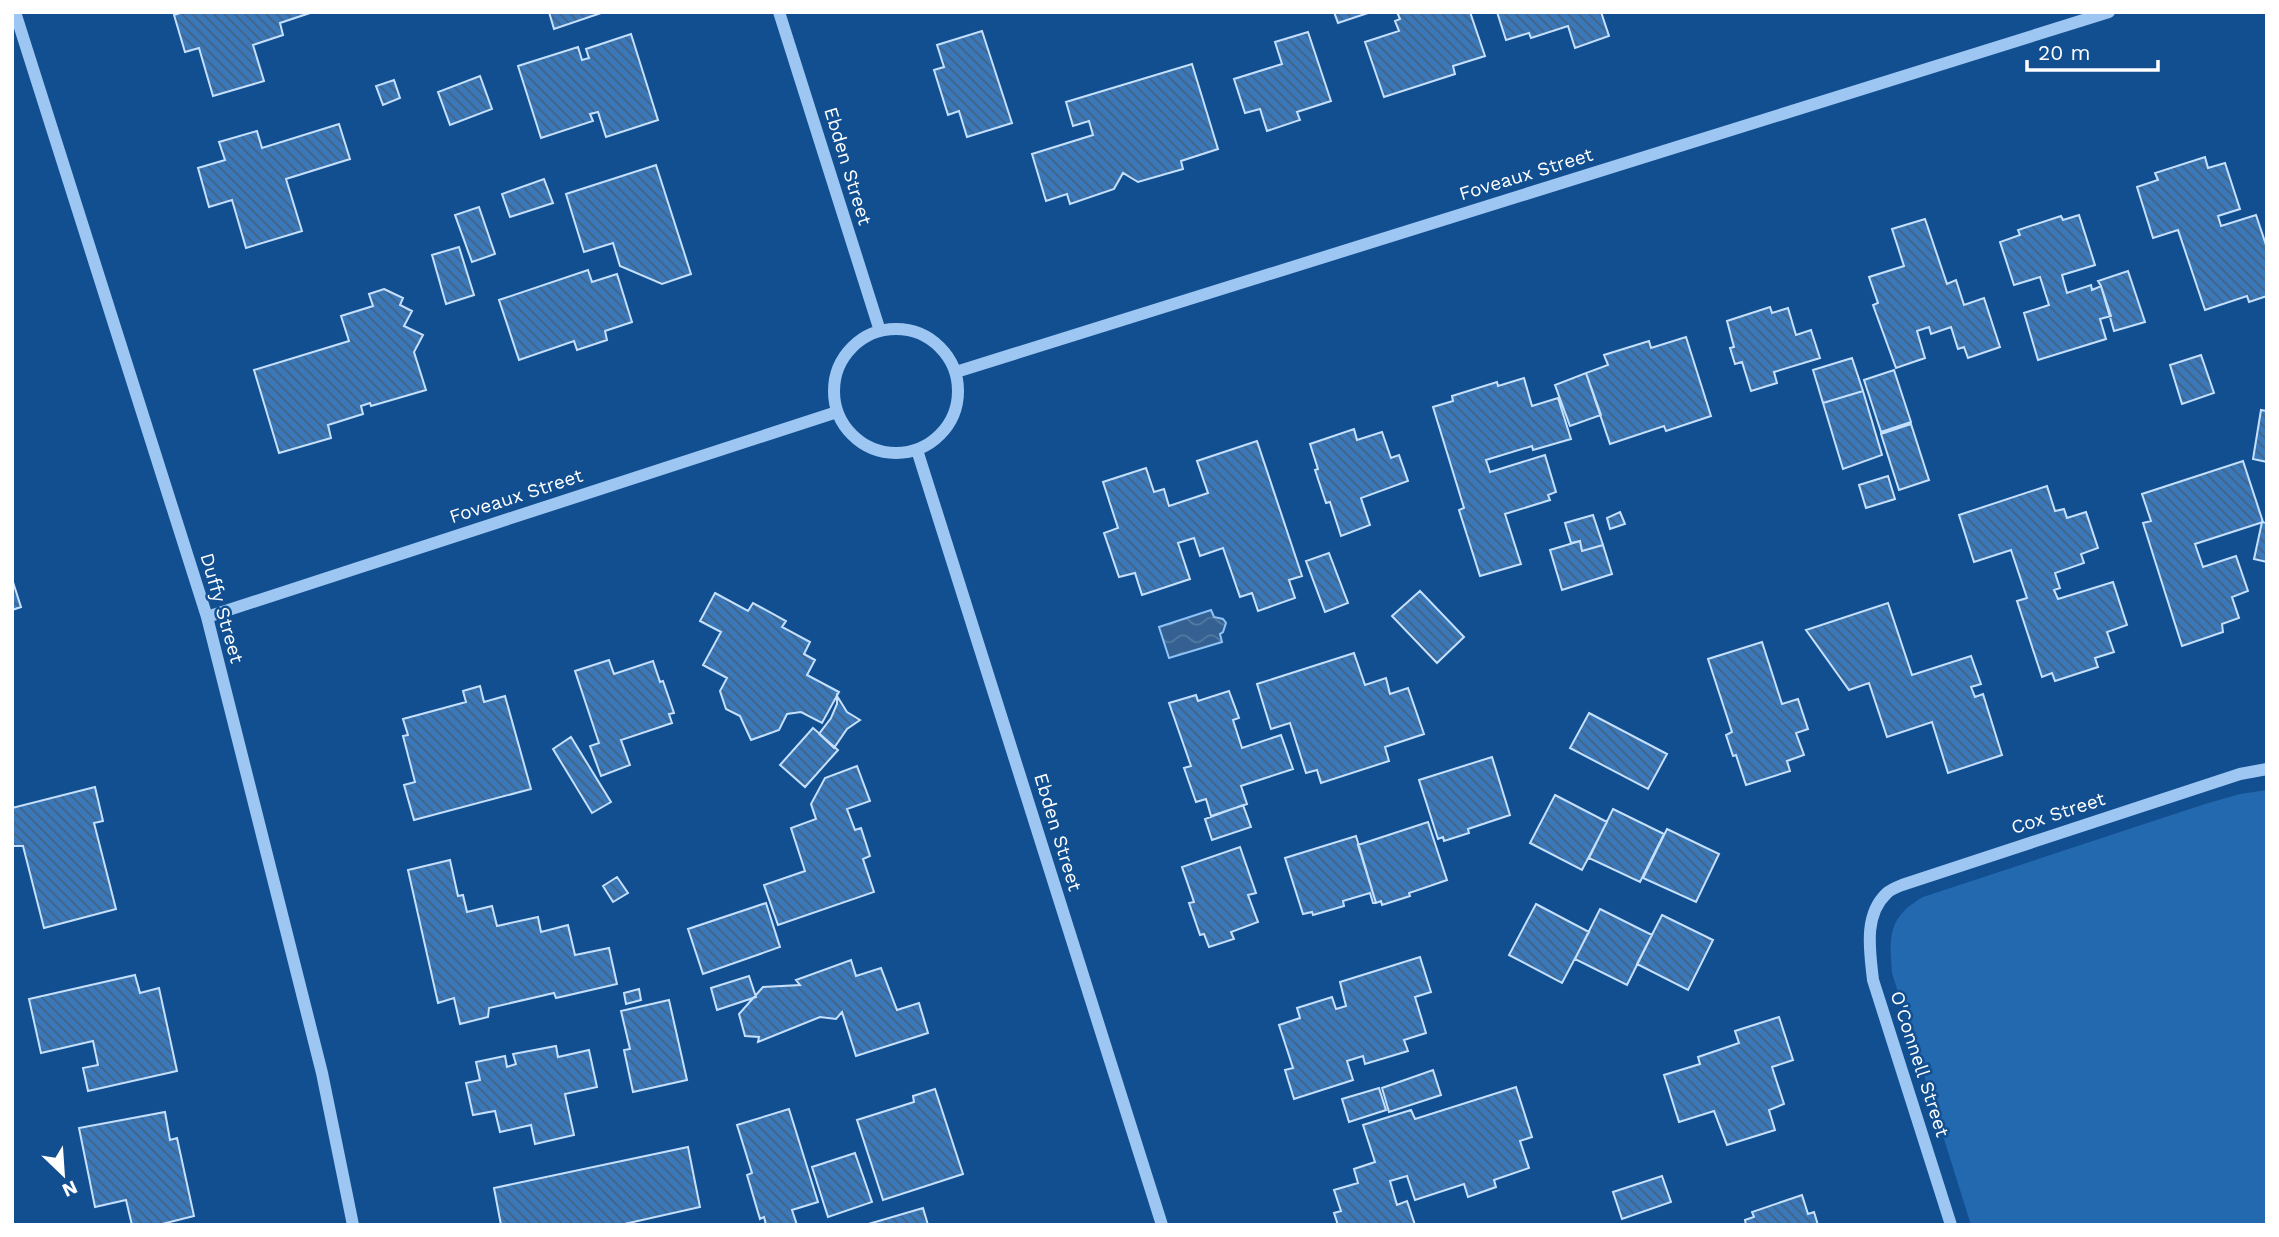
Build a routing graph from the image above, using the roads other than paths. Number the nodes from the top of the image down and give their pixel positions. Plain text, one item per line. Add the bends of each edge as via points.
1 (15, 12) edge
2 (779, 12) edge
3 (2109, 12) edge
4 (880, 331) junction
5 (956, 372) junction
6 (836, 412) junction
7 (917, 450) junction
8 (207, 617) junction
9 (2267, 769) edge
10 (1874, 913) joint
11 (353, 1225) edge
12 (1161, 1225) edge
13 (1951, 1225) edge

1 - 8 street, Duffy Street
2 - 4 street, Ebden Street
3 - 5 street, Foveaux Street
4 - 5 street via 917,332 948,355
4 - 6 street via 846,353 836,372
5 - 7 street via 957,404 952,419 931,443
6 - 7 street via 860,443 897,454
6 - 8 street, Foveaux Street
7 - 12 street, Ebden Street
8 - 11 street, Duffy Street via 322,1073
9 - 10 street, Cox Street via 1902,885 1886,894
10 - 13 street, O'Connell Street via 1868,938 1873,980

